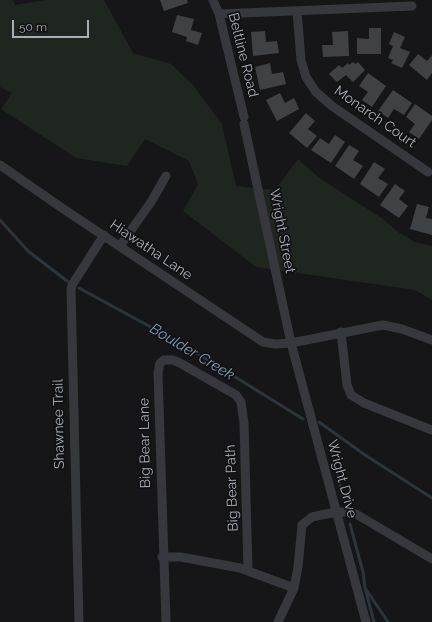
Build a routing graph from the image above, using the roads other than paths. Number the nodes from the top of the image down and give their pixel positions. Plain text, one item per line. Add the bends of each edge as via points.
1 (213, 0) edge
2 (412, 6) dead end
3 (297, 11) junction
4 (219, 14) junction
5 (244, 121) joint
6 (0, 164) edge
7 (428, 172) dead end
8 (166, 176) dead end
9 (104, 236) junction
10 (120, 246) junction
11 (341, 332) junction
12 (432, 340) edge
13 (291, 343) junction
14 (243, 406) joint
15 (432, 430) edge
16 (336, 512) junction
17 (162, 557) junction
18 (432, 559) edge
19 (248, 570) junction
20 (294, 588) junction
21 (79, 622) edge
22 (166, 622) edge
23 (278, 622) edge
24 (366, 622) edge

1 - 4 street, Beltline Road
2 - 3 street
3 - 4 street
3 - 7 street, Monarch Court via 301,60 306,77 316,92 332,106
4 - 5 street, Beltline Road
5 - 13 street, Wright Street
6 - 9 street, Hiawatha Lane
8 - 10 street
9 - 10 street, Hiawatha Lane
9 - 21 street, Shawnee Trail via 71,290
10 - 13 street, Hiawatha Lane via 259,340 270,344
11 - 12 street, Hiawatha Lane via 383,325
11 - 13 street, Hiawatha Lane
11 - 15 street via 347,384 352,395 364,403
13 - 16 street, Wright Drive
14 - 17 street, Big Bear Lane via 236,394 180,363 173,360 160,362 158,373
14 - 19 street, Big Bear Path
16 - 18 street via 356,514
16 - 20 street via 312,518 302,525
16 - 24 street, Wright Drive
17 - 19 street via 181,557
17 - 22 street, Big Bear Lane
19 - 20 street
20 - 23 street

